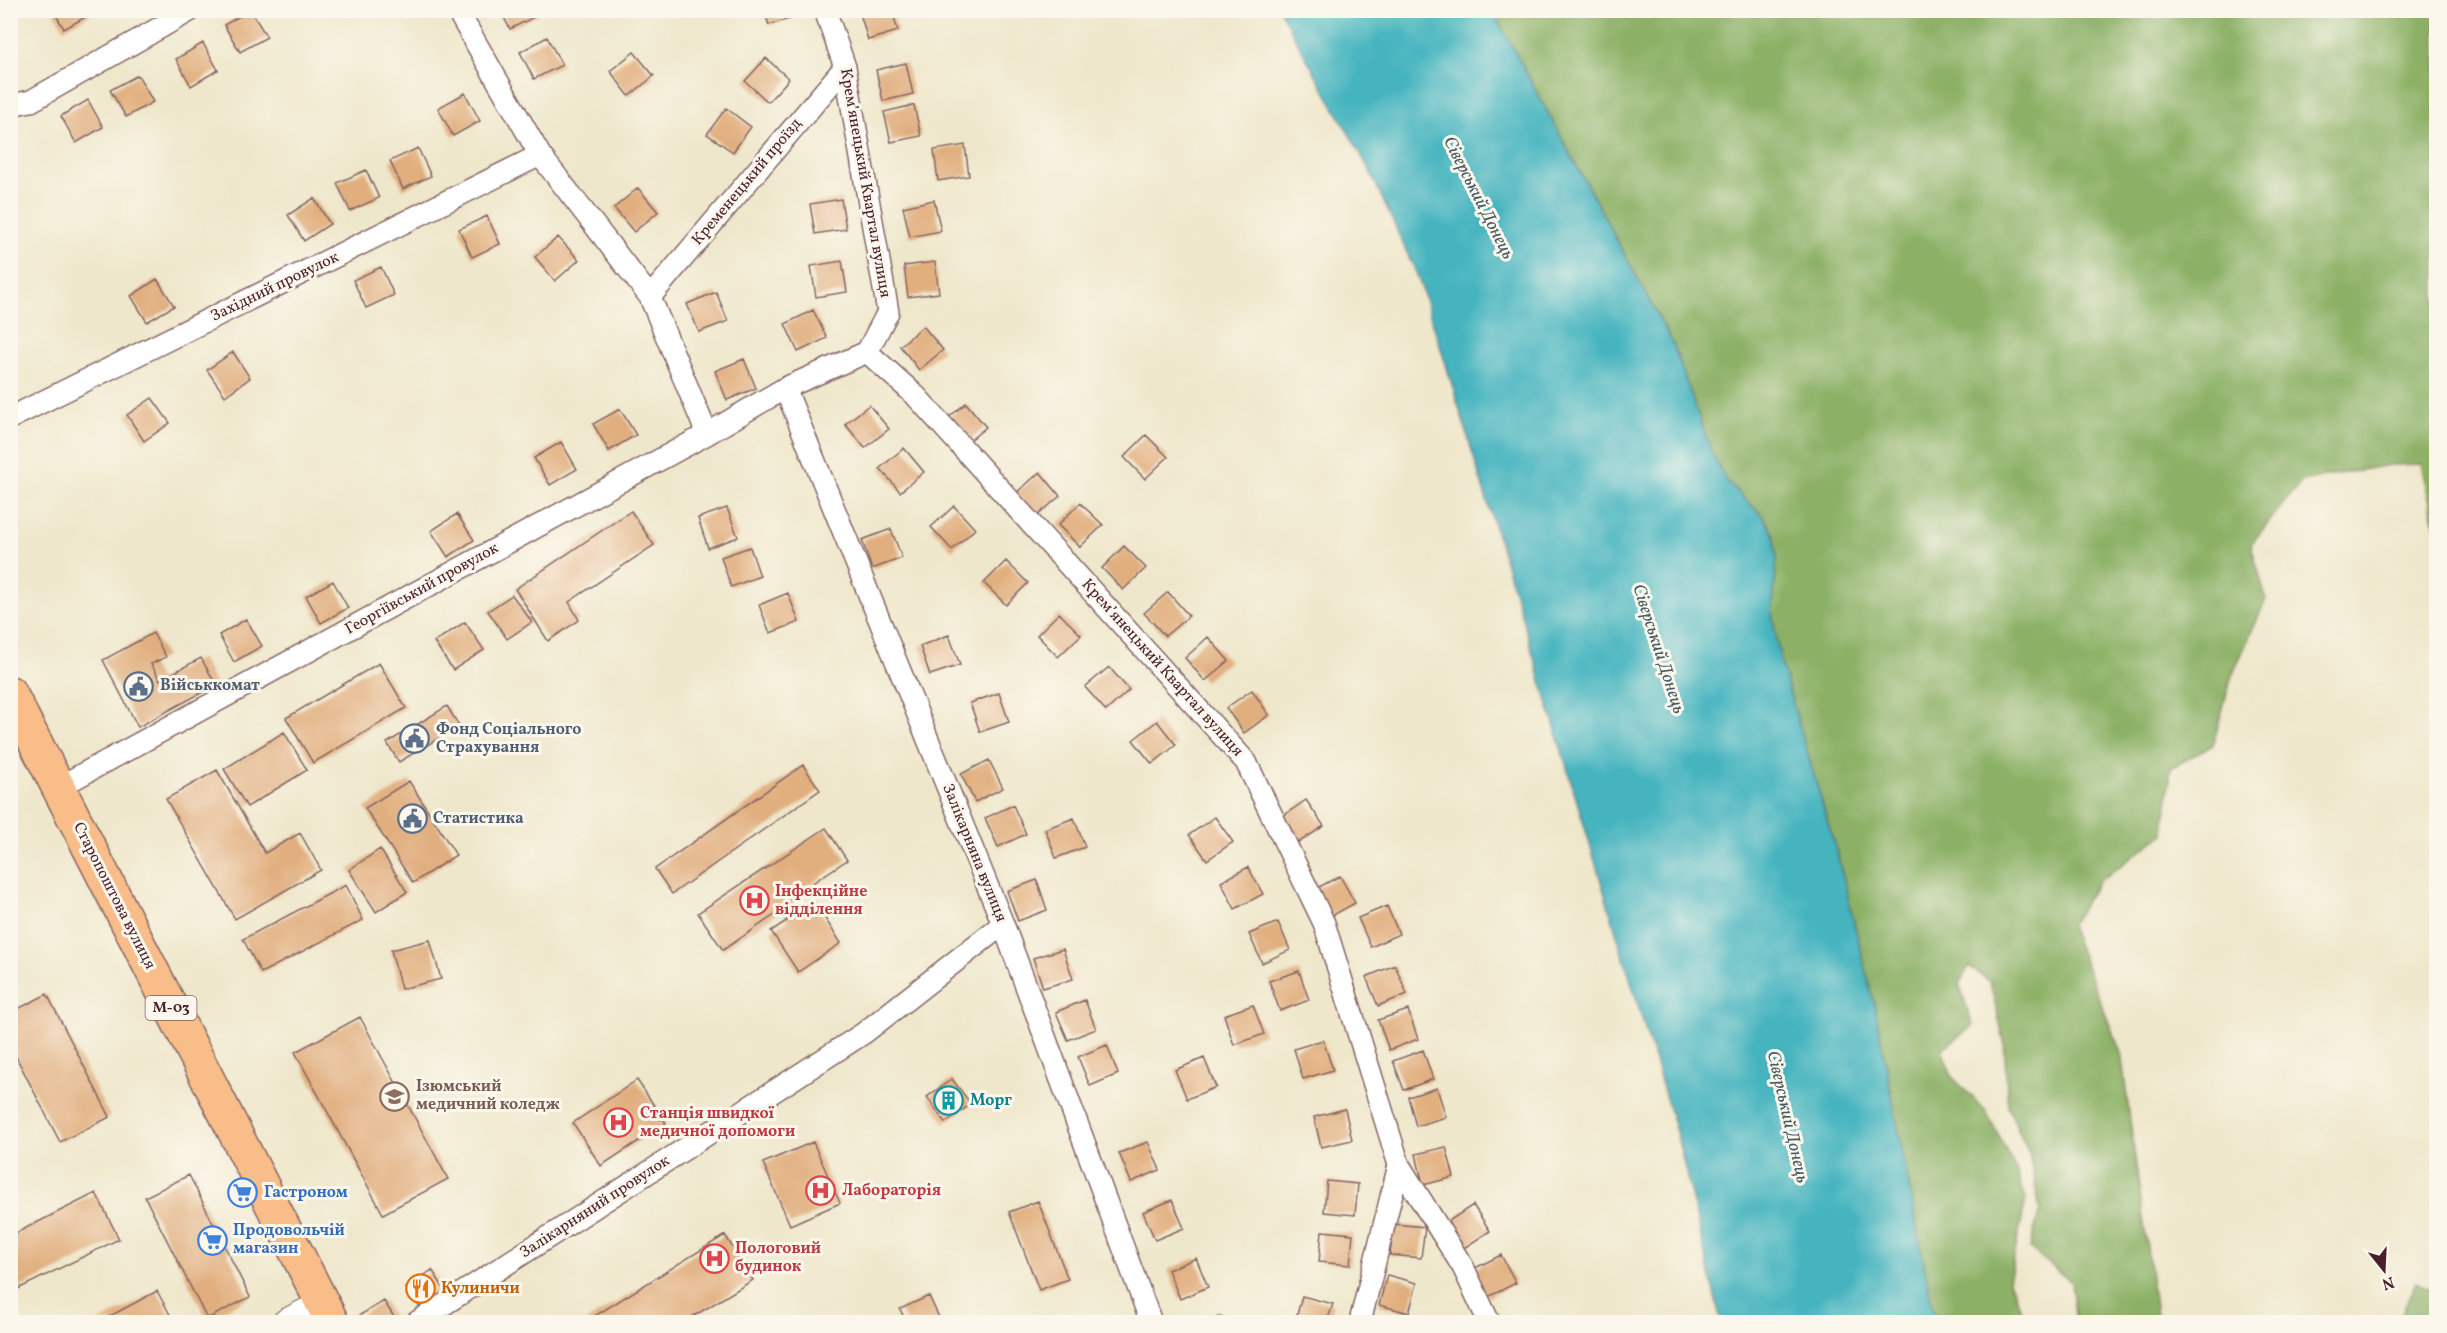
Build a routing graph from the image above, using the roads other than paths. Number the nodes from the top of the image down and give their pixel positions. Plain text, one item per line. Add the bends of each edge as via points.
1 (191, 10) edge
2 (457, 10) edge
3 (825, 10) edge
4 (845, 67) junction
5 (10, 105) edge
6 (540, 155) junction
7 (650, 297) junction
8 (867, 352) junction
9 (785, 388) junction
10 (10, 418) edge
11 (707, 434) junction
12 (10, 693) edge
13 (59, 787) junction
14 (1003, 924) junction
15 (1399, 1165) junction
16 (326, 1313) edge
17 (286, 1323) edge
18 (417, 1323) edge
19 (1151, 1323) edge
20 (1360, 1323) edge
21 (1489, 1323) edge

1 - 5 street via 31,100
2 - 6 street
3 - 4 street, Крем’янецький Квартал вулиця
4 - 7 street, Кременецький проїзд
4 - 8 street, Крем’янецький Квартал вулиця via 888,312
6 - 7 street
6 - 10 street, Західний провулок
7 - 11 street
8 - 9 street
8 - 15 street, Крем’янецький Квартал вулиця via 915,395 1246,762 1324,923
9 - 11 street, Георгіївський провулок
9 - 14 street, Залікарняна вулиця
11 - 13 street, Георгіївський провулок
12 - 13 highway, Старопоштова вулиця / М-03
13 - 16 highway, Старопоштова вулиця / М-03
14 - 18 street, Залікарняний провулок via 864,1034
14 - 19 street, Залікарняна вулиця
15 - 20 street
15 - 21 street, Крем’янецький Квартал вулиця via 1463,1267
16 - 17 street

